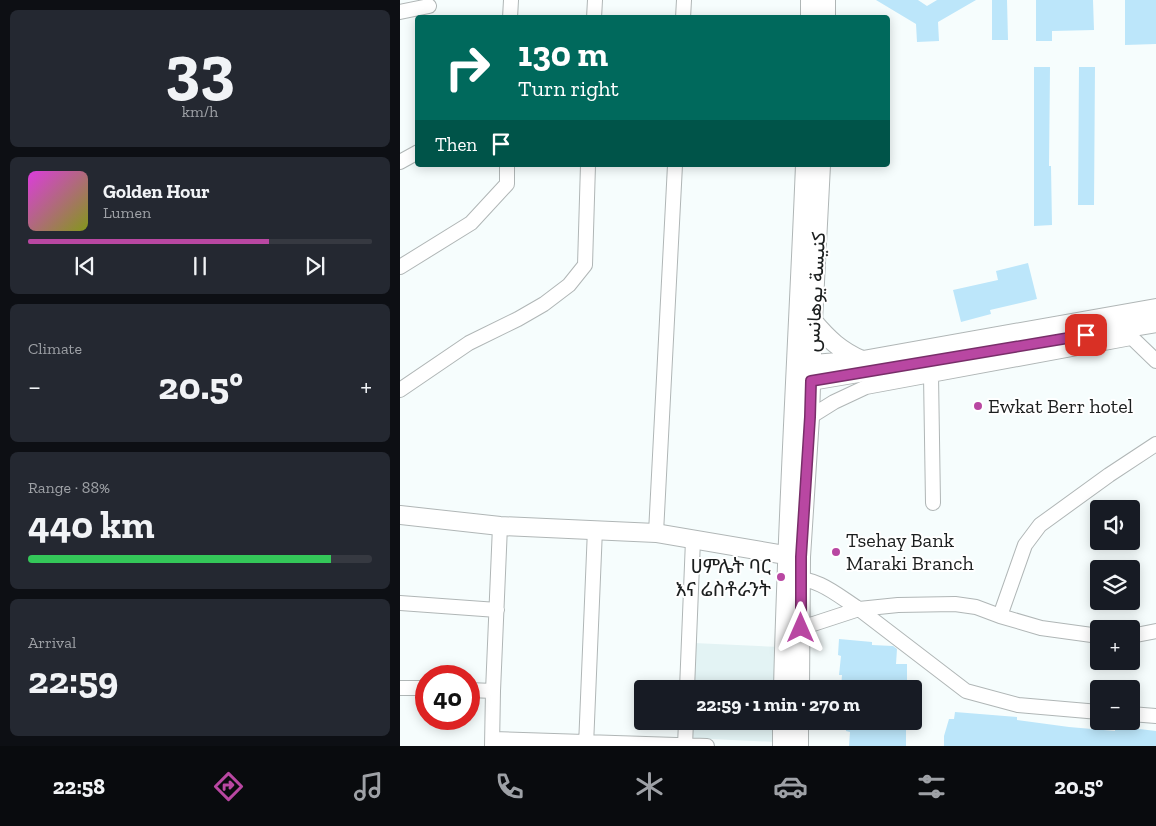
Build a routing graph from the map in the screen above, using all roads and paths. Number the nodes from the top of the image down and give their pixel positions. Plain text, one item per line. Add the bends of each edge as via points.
1 (511, 0) edge
2 (595, 0) edge
3 (684, 0) edge
4 (810, 0) edge
5 (826, 0) edge
6 (429, 8) edge
7 (400, 12) edge
8 (510, 15) edge
9 (594, 15) edge
10 (683, 15) edge
11 (810, 15) edge
12 (826, 15) edge
13 (415, 154) edge
14 (400, 162) edge
15 (507, 167) edge
16 (588, 167) edge
17 (675, 167) edge
18 (805, 167) edge
19 (821, 167) edge
20 (400, 267) edge
21 (1156, 308) edge
22 (1110, 317) junction
23 (813, 321) junction
24 (1156, 323) edge
25 (1127, 333) junction
26 (863, 360) junction
27 (1156, 362) edge
28 (804, 373) junction
29 (931, 375) junction
30 (400, 390) edge
31 (810, 417) junction
32 (1156, 444) edge
33 (933, 504) dead end
34 (400, 515) edge
35 (500, 526) junction
36 (595, 529) junction
37 (656, 533) junction
38 (693, 540) junction
39 (794, 556) junction
40 (793, 579) junction
41 (400, 603) edge
42 (859, 609) junction
43 (497, 610) junction
44 (1000, 616) junction
45 (793, 628) junction
46 (1156, 631) edge
47 (1140, 634) edge
48 (1090, 635) edge
49 (687, 680) edge
50 (784, 680) edge
51 (799, 680) edge
52 (400, 688) edge
53 (415, 688) edge
54 (480, 690) edge
55 (493, 691) junction
56 (1090, 711) edge
57 (1140, 715) edge
58 (1156, 716) edge
59 (686, 730) edge
60 (782, 730) edge
61 (799, 730) edge
62 (493, 743) edge
63 (586, 744) edge
64 (685, 746) edge
65 (707, 746) edge
66 (782, 746) edge
67 (798, 746) edge

1 - 8 street
2 - 9 street
3 - 10 street
4 - 11 street
5 - 12 street
6 - 7 street
13 - 14 street
15 - 20 street via 507,184 471,223
16 - 30 street via 585,265 568,285 544,304 469,342
17 - 37 street
18 - 28 street
19 - 23 street, كنيسة يوهانس
21 - 22 street
22 - 25 street
22 - 26 street
23 - 26 street via 840,349
23 - 28 street, كنيسة يوهانس
24 - 25 street
25 - 27 street
25 - 28 street
25 - 29 street
26 - 28 street
28 - 31 street, كنيسة يوهانس
28 - 39 street
29 - 31 street via 866,388
29 - 33 street
31 - 39 street, كنيسة يوهانس
32 - 44 street via 1040,525 1025,545
34 - 35 street
35 - 36 street
35 - 43 street
36 - 37 street
36 - 63 street
37 - 38 street
38 - 39 street
38 - 49 street
39 - 40 street
40 - 42 street via 814,580
40 - 45 street
41 - 43 street
42 - 44 street via 955,604 976,607
42 - 45 street
42 - 56 street via 966,691 1018,705
43 - 55 street
44 - 48 street via 1041,628
45 - 50 street
45 - 51 street
46 - 47 street
52 - 53 street
54 - 55 street
55 - 62 street
57 - 58 street
59 - 64 street
60 - 66 street
61 - 67 street
62 - 63 street
63 - 64 street
64 - 65 street

